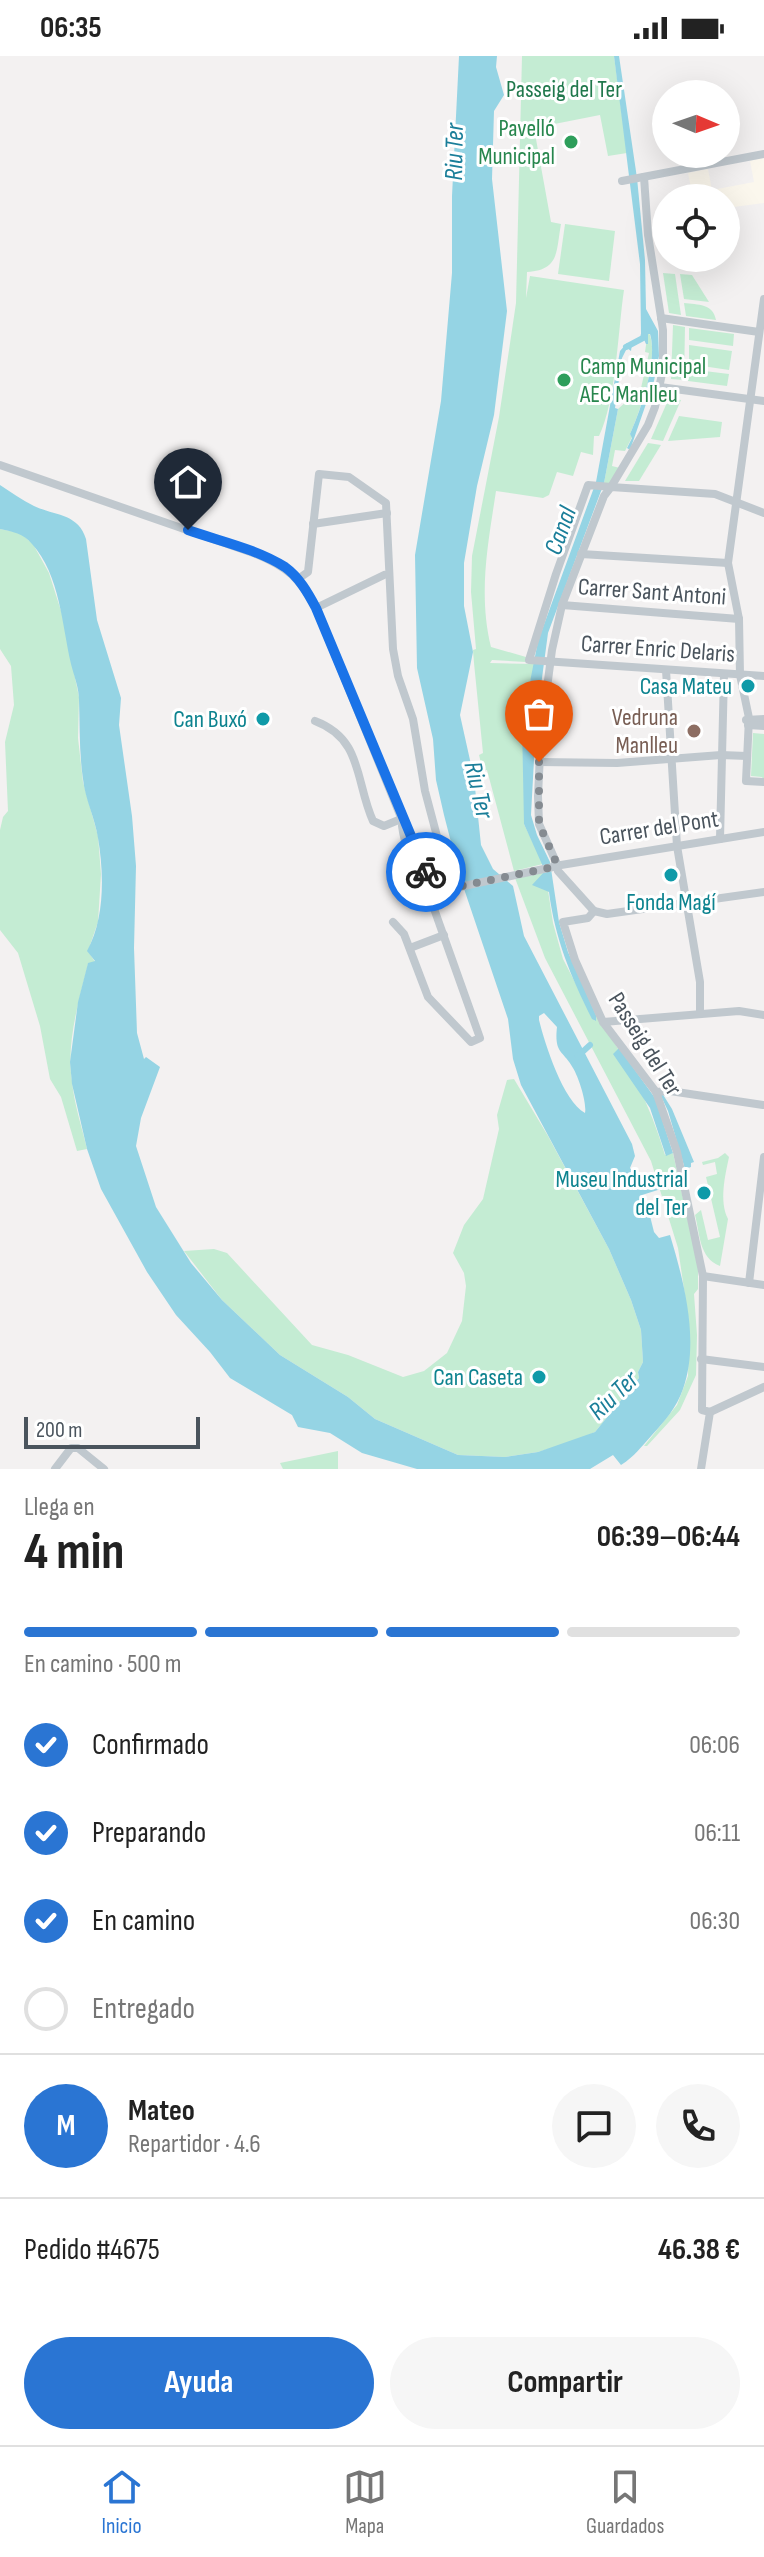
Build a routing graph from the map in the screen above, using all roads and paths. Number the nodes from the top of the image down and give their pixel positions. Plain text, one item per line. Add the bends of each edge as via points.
1 (764, 154) edge
2 (640, 177) junction
3 (622, 181) dead end
4 (764, 299) edge
5 (661, 318) junction
6 (759, 332) junction
7 (660, 387) junction
8 (750, 399) junction
9 (764, 401) edge
10 (0, 465) edge
11 (603, 487) junction
12 (735, 500) junction
13 (387, 513) junction
14 (764, 513) edge
15 (313, 524) junction
16 (581, 554) junction
17 (728, 563) junction
18 (384, 575) dead end
19 (298, 579) junction
20 (562, 605) junction
21 (316, 608) junction
22 (739, 619) junction
23 (543, 662) junction
24 (666, 670) junction
25 (724, 674) junction
26 (740, 675) junction
27 (764, 676) edge
28 (764, 719) edge
29 (315, 721) dead end
30 (748, 722) junction
31 (764, 726) edge
32 (721, 755) junction
33 (746, 756) junction
34 (671, 760) junction
35 (539, 762) junction
36 (764, 785) edge
37 (402, 819) junction
38 (764, 832) edge
39 (720, 839) junction
40 (677, 846) junction
41 (418, 856) junction
42 (556, 866) junction
43 (429, 885) junction
44 (764, 892) edge
45 (688, 903) junction
46 (594, 911) junction
47 (393, 922) dead end
48 (444, 935) junction
49 (410, 948) junction
50 (700, 1013) junction
51 (764, 1015) edge
52 (603, 1022) junction
53 (656, 1092) junction
54 (764, 1106) edge
55 (764, 1157) edge
56 (703, 1276) junction
57 (749, 1283) junction
58 (764, 1285) edge
59 (701, 1359) junction
60 (764, 1367) edge
61 (764, 1387) edge
62 (710, 1412) junction
63 (55, 1469) edge
64 (104, 1469) edge
65 (701, 1469) edge

1 - 2 street
2 - 3 street
2 - 5 street
4 - 6 street
5 - 6 street
5 - 7 street
6 - 8 street
7 - 8 street
7 - 11 street via 648,425
8 - 9 street
8 - 12 street
10 - 19 street via 256,554
11 - 12 street via 715,494
11 - 16 street
11 - 23 street via 588,485 551,588 529,660
12 - 14 street
12 - 17 street
13 - 15 street
13 - 15 street via 383,500 349,477 319,474
13 - 41 street via 394,657 438,840
15 - 19 street via 308,572
16 - 17 street
16 - 20 street
17 - 22 street
18 - 21 street
19 - 21 street
20 - 22 street, Carrer Sant Antoni
20 - 23 street
21 - 37 street
22 - 26 street
23 - 24 street, Carrer Enric Delaris
23 - 35 street
24 - 25 street, Carrer Enric Delaris
24 - 34 street
25 - 26 street, Carrer Enric Delaris
25 - 32 street
26 - 27 street, Carrer Enric Delaris
26 - 30 street
28 - 30 street
29 - 37 street via 339,734 353,752 373,821 384,826
30 - 31 street
30 - 33 street via 746,718
32 - 33 street
32 - 34 street
32 - 39 street
33 - 36 street via 743,784
34 - 35 street
34 - 40 street
35 - 42 street via 539,824
37 - 41 street
37 - 43 street via 414,868
38 - 39 street, Carrer del Pont
39 - 40 street, Carrer del Pont
40 - 42 street, Carrer del Pont
40 - 45 street
41 - 43 street
42 - 43 street, Carrer del Pont via 450,889
42 - 46 street
43 - 48 street
44 - 45 street
45 - 46 street via 607,914
45 - 50 street
46 - 52 street, Passeig del Ter via 588,918 563,922
47 - 49 street
48 - 49 street
48 - 49 street via 480,1038 471,1042 428,997
50 - 51 street
50 - 52 street
52 - 53 street, Passeig del Ter
53 - 54 street
53 - 56 street, Passeig del Ter via 677,1152
55 - 57 street
56 - 57 street
56 - 59 street, Passeig del Ter
57 - 58 street
59 - 60 street
59 - 62 street, Passeig del Ter via 702,1410
61 - 62 street
62 - 65 street, Passeig del Ter
63 - 64 street via 71,1448 78,1448

